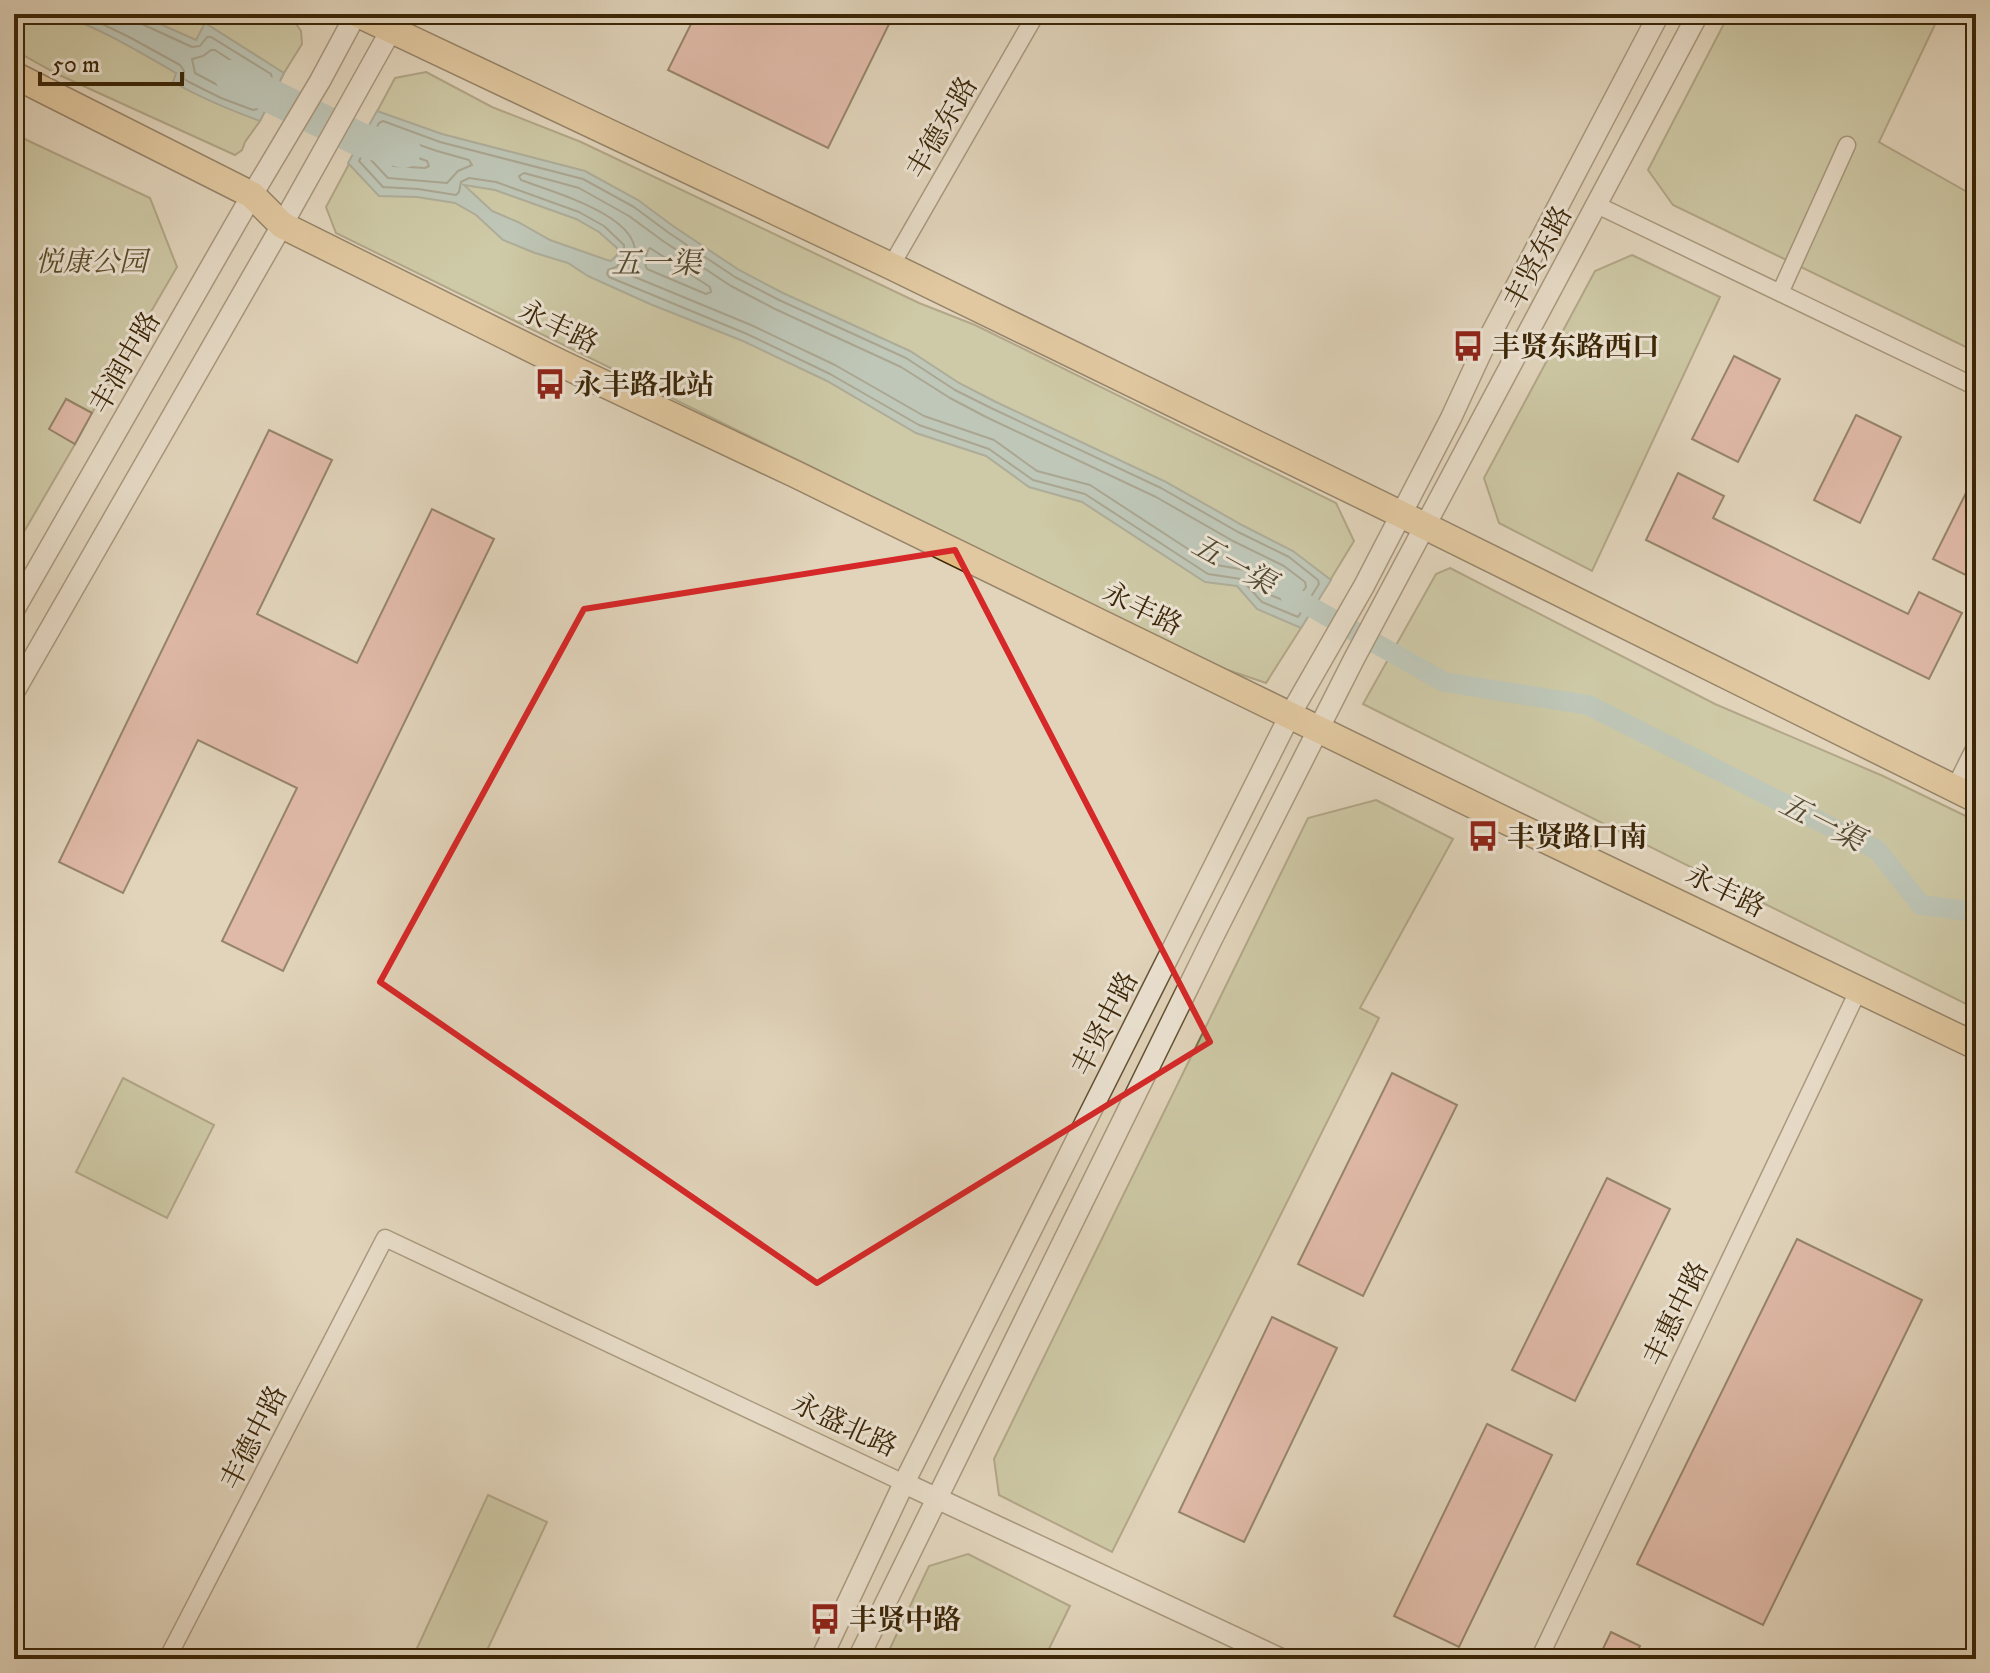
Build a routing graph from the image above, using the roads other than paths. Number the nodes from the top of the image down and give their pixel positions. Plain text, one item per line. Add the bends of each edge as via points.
1 (357, 14) edge
2 (1036, 14) edge
3 (1659, 14) edge
4 (1698, 14) edge
5 (395, 21) edge
6 (14, 75) edge
7 (1847, 145) dead end
8 (252, 195) junction
9 (1597, 205) junction
10 (282, 225) junction
11 (891, 266) junction
12 (1780, 293) junction
13 (1976, 387) edge
14 (1413, 520) junction
15 (14, 610) edge
16 (14, 692) edge
17 (1290, 715) junction
18 (1319, 729) junction
19 (1976, 745) edge
20 (1965, 794) edge
21 (1859, 989) junction
22 (1976, 1046) edge
23 (385, 1238) joint
24 (904, 1483) junction
25 (936, 1498) junction
26 (167, 1659) edge
27 (821, 1659) edge
28 (858, 1659) edge
29 (1281, 1659) edge
30 (1539, 1659) edge

1 - 5 main road
1 - 8 street, 丰润中路
2 - 11 street, 丰德东路
3 - 14 street, 丰贤东路 via 1481,353
4 - 9 street, 丰贤东路
5 - 10 street
5 - 11 main road
6 - 8 main road
7 - 12 street
8 - 10 main road, 永丰路
8 - 15 street, 丰润中路
9 - 12 street
9 - 14 street, 丰贤东路
10 - 16 street
10 - 17 main road, 永丰路
11 - 14 main road
12 - 13 street
14 - 17 street, 丰贤中路 via 1364,586
14 - 18 street, 丰贤中路 via 1388,595
14 - 20 main road
17 - 18 main road, 永丰路
17 - 24 street, 丰贤中路
18 - 21 main road, 永丰路
18 - 25 street, 丰贤中路
19 - 20 street
21 - 22 main road, 永丰路
21 - 30 street, 丰惠中路
23 - 24 street, 永盛北路
23 - 26 street, 丰德中路
24 - 25 street, 永盛北路
24 - 27 street, 丰贤中路
25 - 28 street, 丰贤中路
25 - 29 street, 永盛北路

